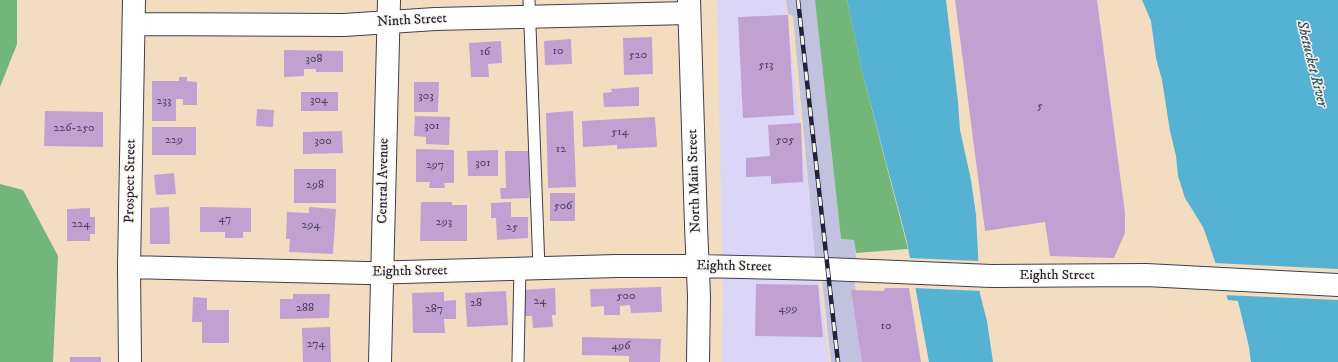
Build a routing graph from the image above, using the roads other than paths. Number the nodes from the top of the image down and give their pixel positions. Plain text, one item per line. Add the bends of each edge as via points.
1 (134, 0) edge
2 (389, 0) edge
3 (689, 7) edge
4 (529, 8) edge
5 (388, 22) junction
6 (134, 24) junction
7 (698, 266) junction
8 (129, 267) junction
9 (530, 268) junction
10 (382, 272) junction
11 (1338, 285) edge
12 (130, 362) edge
13 (380, 362) edge
14 (518, 362) edge
15 (698, 362) edge

1 - 6 street, Prospect Street
2 - 5 street, Central Avenue
3 - 4 street, Ninth Street
3 - 7 street, North Main Street
4 - 5 street, Ninth Street via 435,20
4 - 9 lane
5 - 6 street, Ninth Street via 344,25
5 - 10 street, Central Avenue
6 - 8 street, Prospect Street
7 - 9 street, Eighth Street
7 - 11 street, Eighth Street via 981,276 1146,275
7 - 15 street, North Main Street
8 - 10 street, Eighth Street
8 - 12 street, Prospect Street
9 - 10 street, Eighth Street
9 - 14 lane
10 - 13 street, Central Avenue

